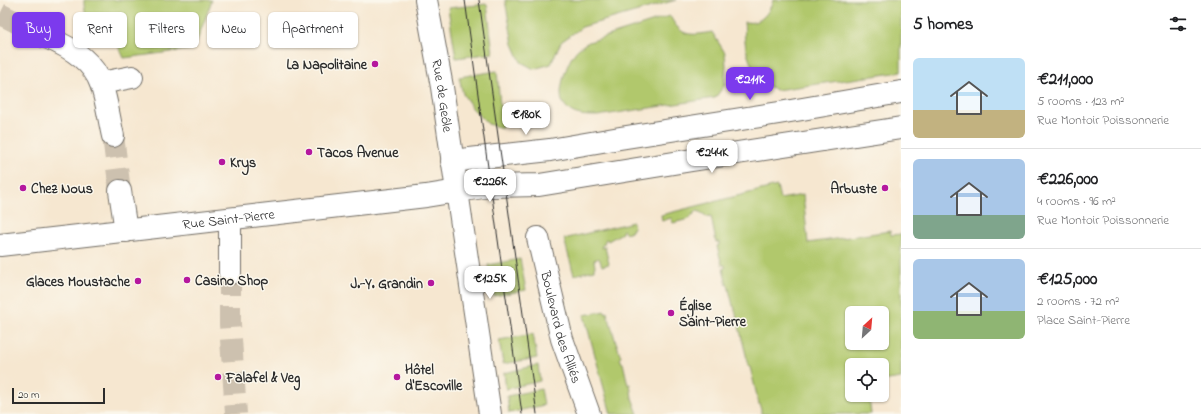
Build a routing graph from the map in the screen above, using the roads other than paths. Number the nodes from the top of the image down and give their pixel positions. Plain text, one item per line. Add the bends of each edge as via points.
1 (426, 0) edge
2 (65, 46) tunnel mouth
3 (132, 77) dead end
4 (102, 86) junction
5 (901, 92) edge
6 (901, 128) edge
7 (113, 136) tunnel mouth
8 (452, 161) junction
9 (120, 191) tunnel mouth
10 (457, 191) junction
11 (230, 219) junction
12 (126, 231) junction
13 (538, 238) dead end
14 (0, 245) edge
15 (230, 273) tunnel mouth
16 (490, 414) edge
17 (589, 414) edge

1 - 8 street, Rue de Geôle
2 - 4 street via 86,61
3 - 4 street
4 - 7 street
5 - 8 street via 550,150
6 - 10 street, Rue Saint-Pierre via 538,185 490,186
8 - 10 street, Rue de Geôle
9 - 12 street
10 - 11 street, Rue Saint-Pierre
10 - 16 street, Rue de Geôle
11 - 12 street, Rue Saint-Pierre
11 - 15 street
12 - 14 street, Rue Saint-Pierre
13 - 17 street, Boulevard des Alliés via 562,339

